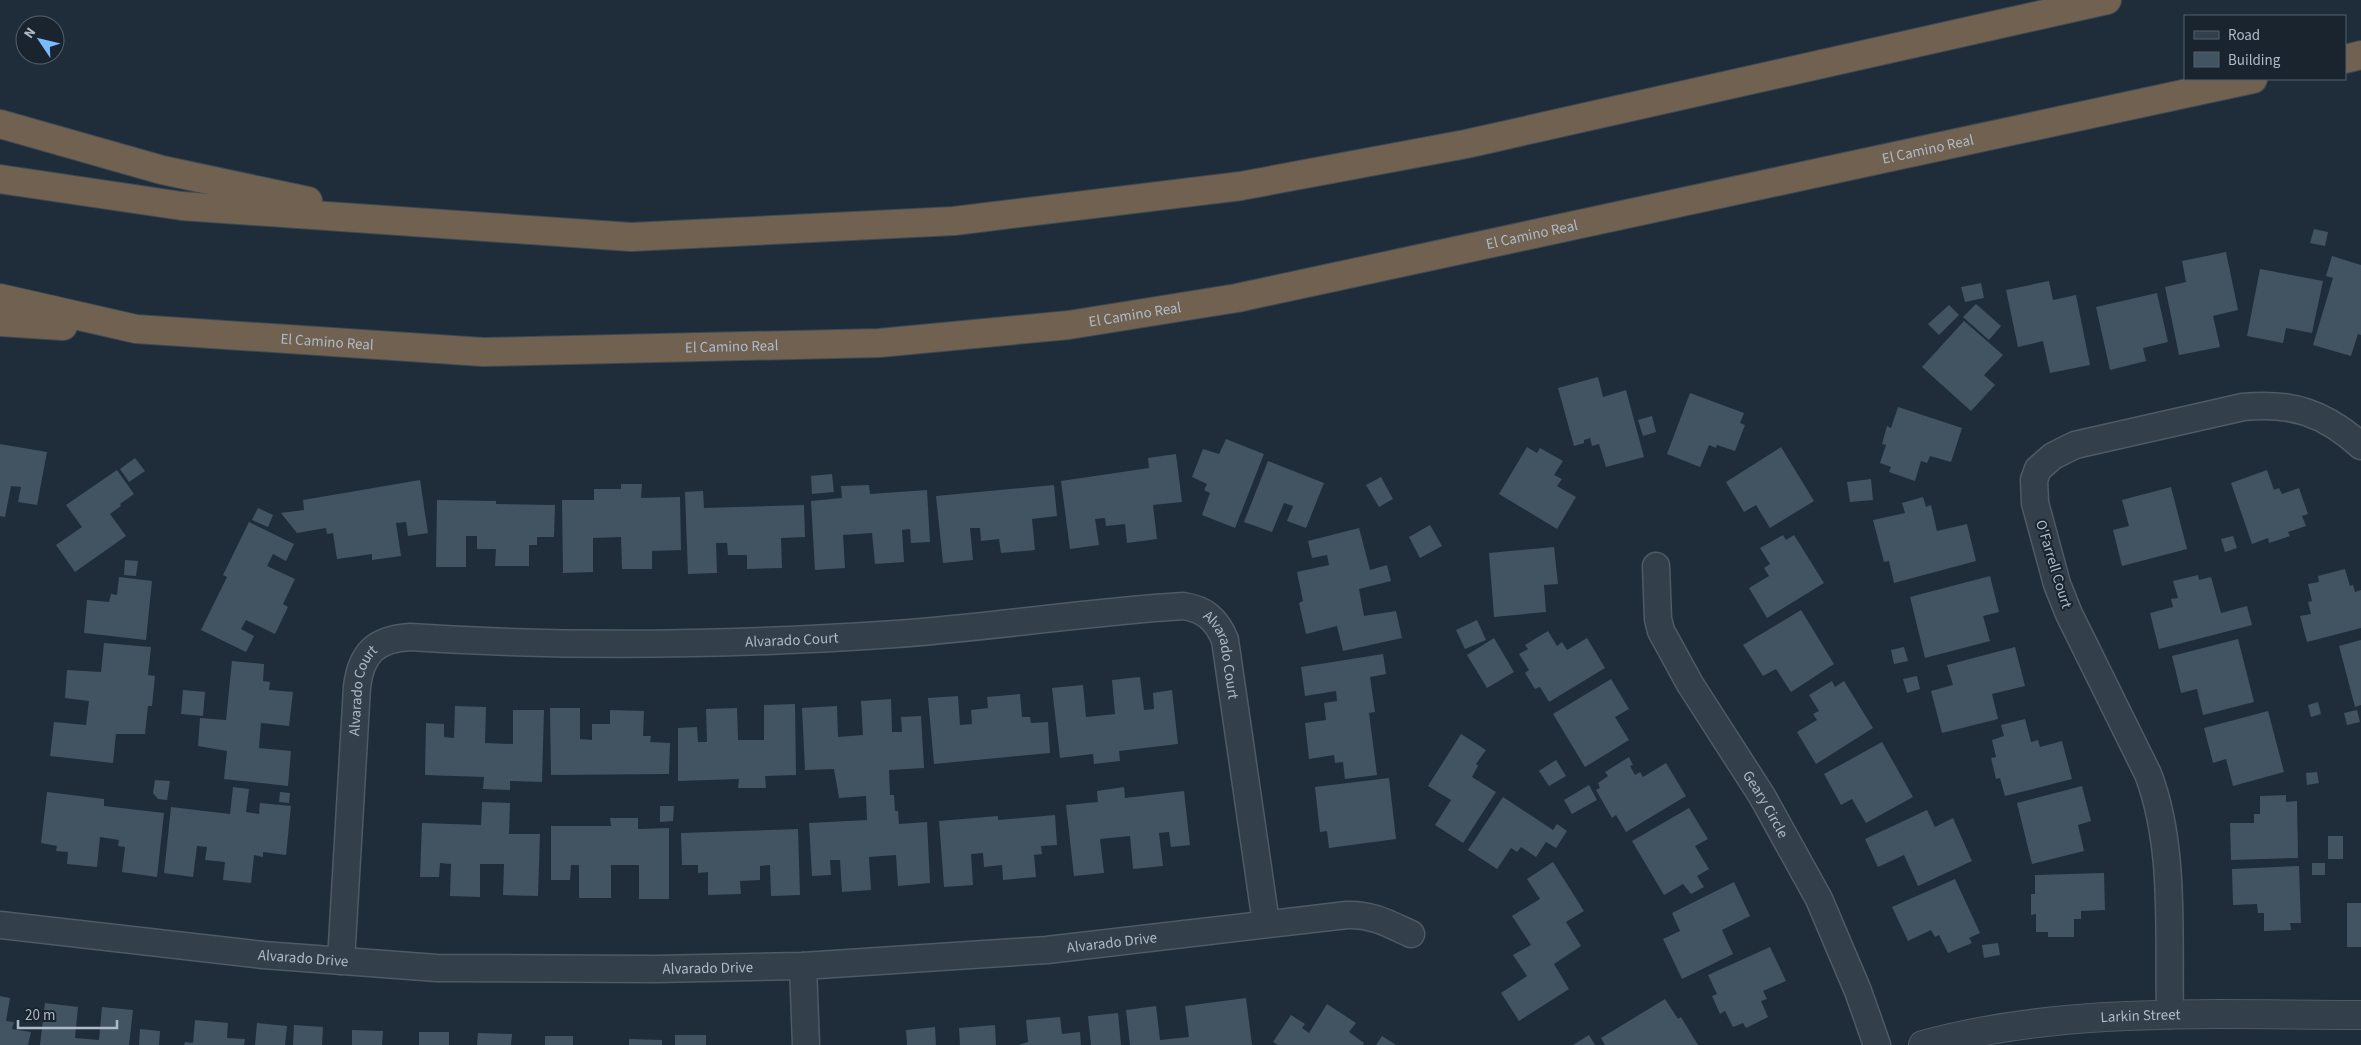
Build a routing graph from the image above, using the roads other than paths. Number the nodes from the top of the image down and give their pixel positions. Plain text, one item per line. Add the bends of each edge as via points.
1 (2107, 0) edge
2 (2361, 55) edge
3 (2346, 59) edge
4 (2248, 80) edge
5 (0, 124) edge
6 (0, 179) edge
7 (410, 223) junction
8 (0, 298) edge
9 (0, 322) edge
10 (136, 329) junction
11 (2361, 446) edge
12 (1656, 566) dead end
13 (1266, 923) junction
14 (0, 925) edge
15 (1411, 934) dead end
16 (342, 961) junction
17 (802, 966) junction
18 (2361, 1014) edge
19 (2170, 1015) junction
20 (806, 1045) edge
21 (1877, 1045) edge
22 (1924, 1045) edge

1 - 7 highway via 1466,144 1241,186 954,221 631,237
2 - 3 highway
4 - 10 highway, El Camino Real via 1237,298 1069,325 879,343 483,352
5 - 7 highway via 162,170
6 - 7 highway via 182,206
8 - 10 highway, El Camino Real
9 - 10 highway
11 - 19 street, O'Farrell Court via 2333,423 2314,414 2268,405 2075,445 2044,462 2034,480 2035,503 2069,614 2158,799 2167,863
12 - 21 street, Geary Circle via 1661,631 1690,684 1762,796 1819,899
13 - 15 street, Alvarado Drive via 1365,914
13 - 16 street, Alvarado Court via 1225,640 1213,619 1196,608 1183,606 990,626 795,640 568,644 410,637 380,643 363,663 357,681
13 - 17 street, Alvarado Drive via 1047,950
14 - 16 street, Alvarado Drive via 160,945
16 - 17 street, Alvarado Drive via 437,968 535,970
17 - 20 street
18 - 19 street, Larkin Street
19 - 22 street, Larkin Street via 2034,1023

